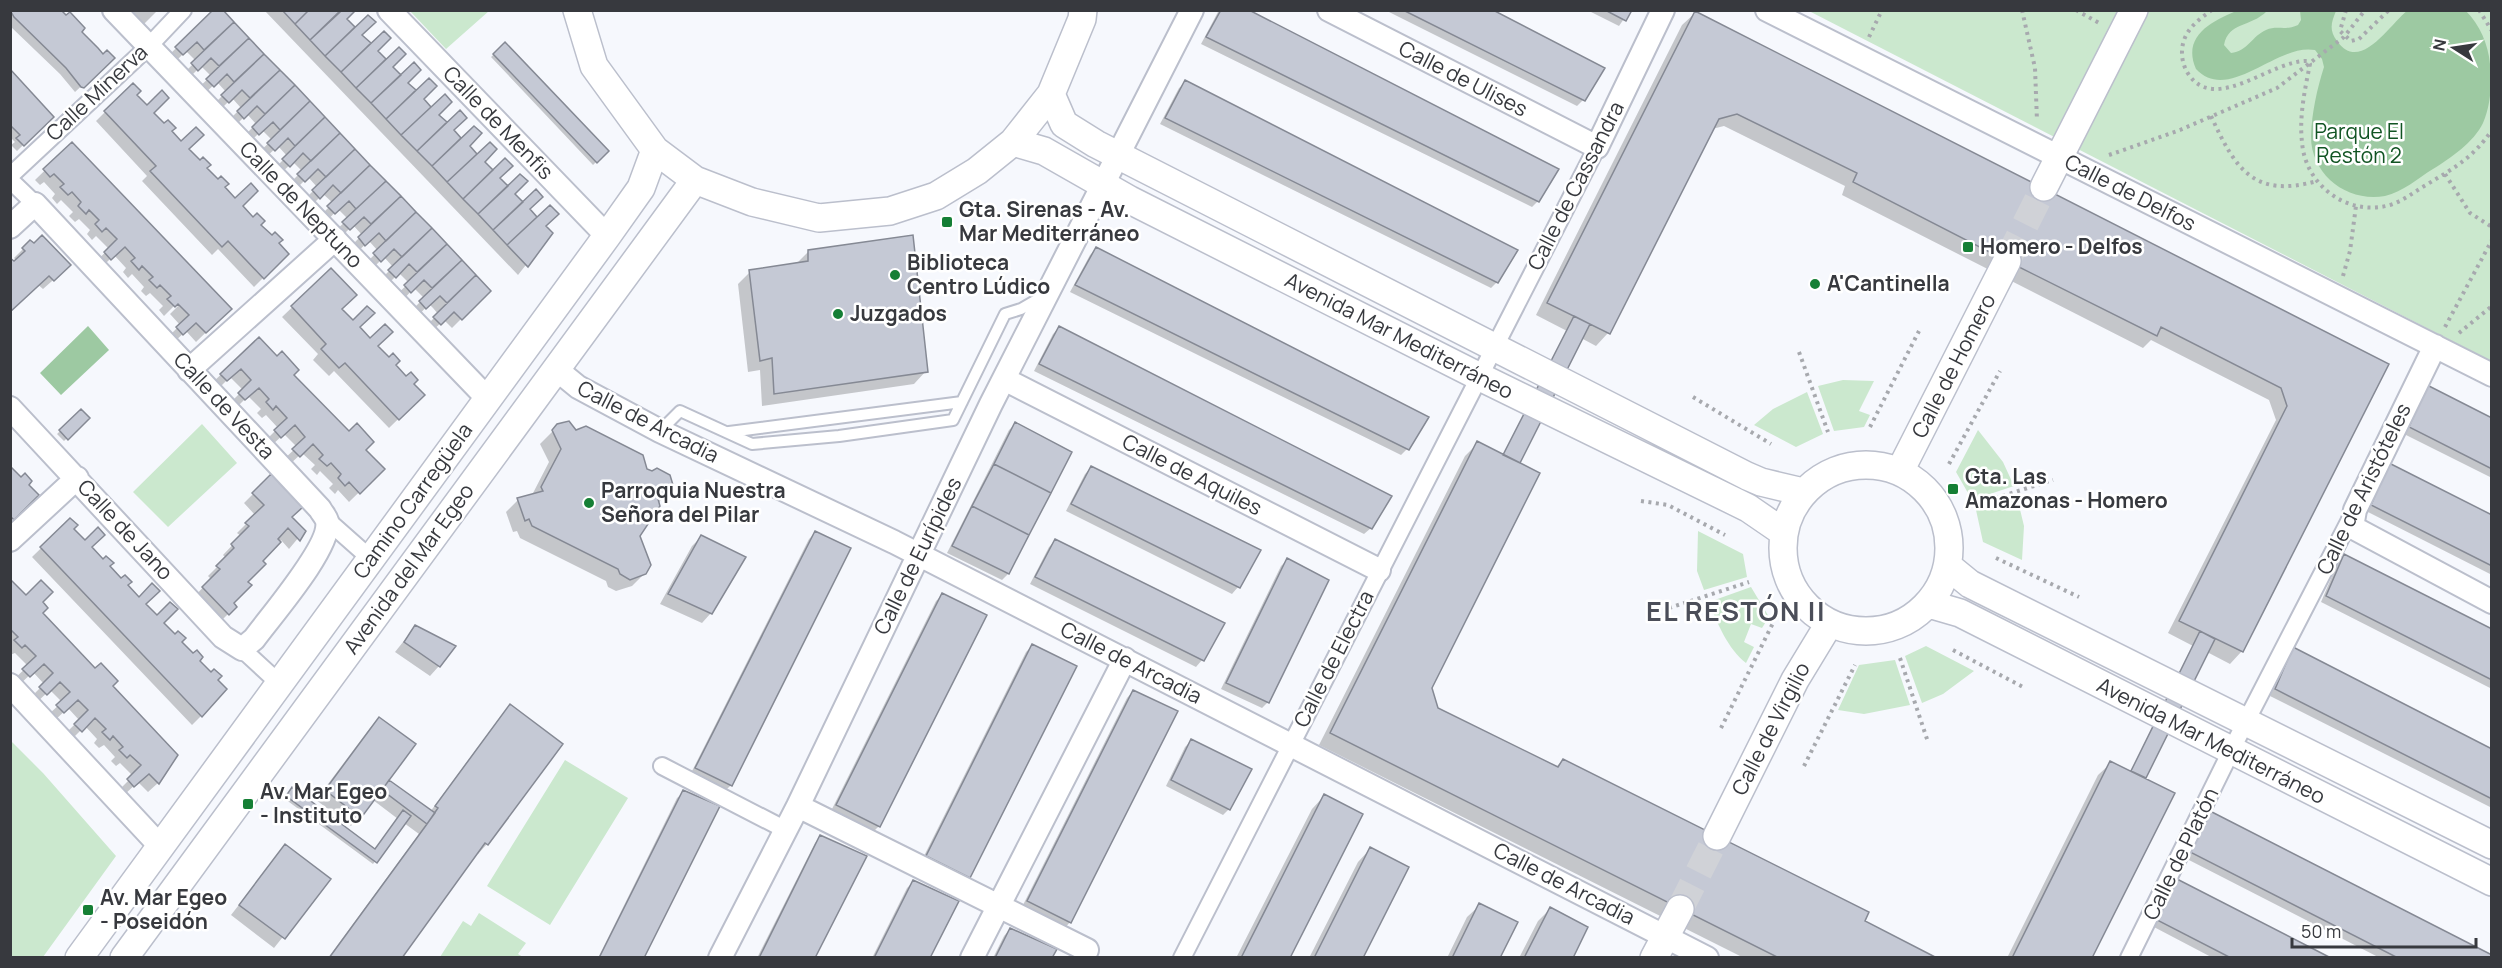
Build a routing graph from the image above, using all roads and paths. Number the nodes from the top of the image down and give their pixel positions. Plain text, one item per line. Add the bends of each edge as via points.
1 (114, 10) edge
2 (183, 10) edge
3 (389, 10) edge
4 (577, 10) edge
5 (1083, 10) edge
6 (1192, 10) edge
7 (1329, 10) edge
8 (1664, 10) edge
9 (1767, 10) edge
10 (2022, 10) edge
11 (2133, 10) edge
12 (2212, 10) edge
13 (2346, 10) edge
14 (2365, 10) edge
15 (2390, 10) edge
16 (2478, 10) edge
17 (2492, 31) edge
18 (2344, 37) junction
19 (148, 47) junction
20 (2310, 64) junction
21 (1051, 94) junction
22 (2211, 116) junction
23 (2492, 130) edge
24 (1013, 142) junction
25 (1597, 147) junction
26 (655, 150) junction
27 (2049, 151) junction
28 (1118, 155) junction
29 (2101, 156) dead end
30 (2445, 174) junction
31 (10, 178) edge
32 (695, 180) junction
33 (2317, 181) junction
34 (1103, 186) junction
35 (2044, 187) tunnel mouth
36 (35, 204) junction
37 (2355, 206) junction
38 (10, 227) edge
39 (2492, 227) edge
40 (607, 236) junction
41 (334, 239) junction
42 (2492, 240) edge
43 (2007, 261) tunnel mouth
44 (1048, 293) junction
45 (2331, 295) junction
46 (2492, 306) edge
47 (1919, 331) dead end
48 (2435, 346) junction
49 (1799, 352) dead end
50 (1486, 361) junction
51 (556, 369) junction
52 (189, 370) junction
53 (2000, 371) dead end
54 (2492, 375) edge
55 (1004, 379) junction
56 (1693, 397) dead end
57 (488, 399) junction
58 (962, 402) junction
59 (10, 408) edge
60 (1870, 427) dead end
61 (660, 431) junction
62 (729, 432) junction
63 (1828, 432) dead end
64 (1771, 444) dead end
65 (1949, 464) dead end
66 (1900, 471) junction
67 (77, 478) junction
68 (2053, 480) dead end
69 (1803, 492) junction
70 (1641, 501) dead end
71 (1974, 505) dead end
72 (2355, 510) junction
73 (327, 520) junction
74 (1783, 532) junction
75 (1725, 535) dead end
76 (10, 540) edge
77 (919, 554) junction
78 (1996, 558) dead end
79 (371, 559) junction
80 (1948, 566) junction
81 (1379, 570) junction
82 (1749, 582) dead end
83 (2079, 597) dead end
84 (2492, 602) edge
85 (1929, 604) junction
86 (1669, 608) dead end
87 (1773, 623) dead end
88 (1828, 624) junction
89 (242, 649) junction
90 (1953, 650) dead end
91 (1900, 658) dead end
92 (1125, 659) junction
93 (1855, 665) dead end
94 (280, 684) junction
95 (10, 685) edge
96 (2025, 688) dead end
97 (1721, 728) dead end
98 (2238, 737) junction
99 (1928, 742) dead end
100 (1291, 744) junction
101 (662, 766) dead end
102 (1804, 766) dead end
103 (798, 806) junction
104 (786, 830) junction
105 (1717, 836) tunnel mouth
106 (2492, 845) edge
107 (160, 846) junction
108 (2492, 882) edge
109 (998, 906) junction
110 (1680, 909) tunnel mouth
111 (1660, 947) edge
112 (1087, 950) dead end
113 (79, 957) edge
114 (124, 957) edge
115 (720, 957) edge
116 (972, 957) edge
117 (1182, 957) edge
118 (1707, 957) edge
119 (2130, 957) edge

1 - 19 street, Calle de Neptuno
2 - 19 street, Calle Minerva
3 - 40 street, Calle de Menfis
4 - 26 street via 594,66
5 - 21 street
6 - 28 street, Calle de Eurípides
7 - 25 street, Calle de Ulises
8 - 25 street, Calle de Cassandra
9 - 27 street, Calle de Delfos
10 - 27 path
11 - 27 street
12 - 20 path via 2195,23 2185,38 2182,59 2196,83 2220,89 2244,83 2290,62
13 - 18 path via 2340,32
14 - 18 path
15 - 18 path via 2359,39 2351,41
16 - 17 path
18 - 20 path
19 - 31 street, Calle Minerva
19 - 41 street, Calle de Neptuno
20 - 22 path via 2277,88
20 - 33 path via 2302,112 2302,142 2305,159
21 - 24 street
21 - 28 street, Avenida Mar Mediterráneo via 1064,124
22 - 29 path
22 - 33 path via 2237,165 2251,177 2295,187
23 - 30 path via 2472,156
24 - 32 street via 977,171 936,196 890,211 819,218 752,202
24 - 34 street, Avenida Mar Mediterráneo via 1044,152
25 - 50 street, Calle de Cassandra
26 - 32 street
26 - 40 street, Camino Carregüela via 641,188
27 - 35 street
27 - 45 street, Calle de Delfos
28 - 34 street, Calle de Eurípides
28 - 50 street, Avenida Mar Mediterráneo
30 - 37 path via 2390,205
30 - 39 path via 2470,213
31 - 36 street, Calle de Vesta
32 - 51 street, Avenida del Mar Egeo
33 - 37 path via 2330,194
34 - 44 street, Calle de Eurípides
34 - 50 street, Avenida Mar Mediterráneo
36 - 38 street
36 - 52 street, Calle de Vesta
37 - 45 path via 2350,251 2344,273
40 - 57 street, Camino Carregüela
41 - 52 street
41 - 57 street, Calle de Neptuno
42 - 48 path
43 - 66 street, Calle de Homero
44 - 55 street, Calle de Eurípides
44 - 58 lane via 1005,314
45 - 48 street, Calle de Delfos
46 - 48 path via 2462,332
47 - 60 path
48 - 54 street, Calle de Delfos
48 - 72 street, Calle de Aristóteles
49 - 63 path
50 - 69 street, Avenida Mar Mediterráneo via 1761,482
50 - 74 street, Avenida Mar Mediterráneo via 1748,508
50 - 81 street, Calle de Electra
51 - 61 street, Calle de Arcadia via 578,387
51 - 114 street, Avenida del Mar Egeo
52 - 73 street, Calle de Vesta
53 - 65 path
55 - 77 street, Calle de Eurípides
55 - 81 street, Calle de Aquiles
56 - 64 path
57 - 79 street, Camino Carregüela
58 - 62 lane
58 - 62 lane via 953,420 839,436 752,444
59 - 67 street, Calle de Jano
61 - 62 lane via 680,411
61 - 77 street, Calle de Arcadia
66 - 69 street via 1875,464 1848,466 1824,475
66 - 80 street via 1920,484 1935,501 1950,544
67 - 76 street
67 - 89 street, Calle de Jano via 223,637
68 - 71 path
69 - 74 street
70 - 75 path via 1668,505
72 - 84 street via 2355,530
72 - 98 street, Calle de Aristóteles
73 - 79 street
73 - 89 street via 327,533 318,554 254,639
74 - 88 street via 1784,569 1800,602
77 - 92 street, Calle de Arcadia
77 - 103 street, Calle de Eurípides
78 - 83 path
79 - 94 street, Camino Carregüela
80 - 85 street
80 - 98 street, Avenida Mar Mediterráneo via 1970,584
81 - 100 street, Calle de Electra
82 - 86 path
85 - 88 street via 1900,625 1864,633
85 - 98 street, Avenida Mar Mediterráneo via 1960,613
87 - 97 path
88 - 105 street, Calle de Virgilio via 1795,680
89 - 94 street
90 - 96 path
91 - 99 path
92 - 100 street, Calle de Arcadia
92 - 109 street
93 - 102 path
94 - 107 street, Camino Carregüela
95 - 107 street
98 - 106 street, Avenida Mar Mediterráneo
98 - 108 street, Avenida Mar Mediterráneo
98 - 119 street, Calle de Platón
100 - 111 street, Calle de Arcadia
100 - 117 street, Calle de Electra
101 - 104 street
103 - 104 street, Calle de Eurípides
103 - 109 street
104 - 115 street, Calle de Eurípides
107 - 113 street
109 - 112 street
109 - 116 street
110 - 111 street
111 - 118 street, Calle de Arcadia

